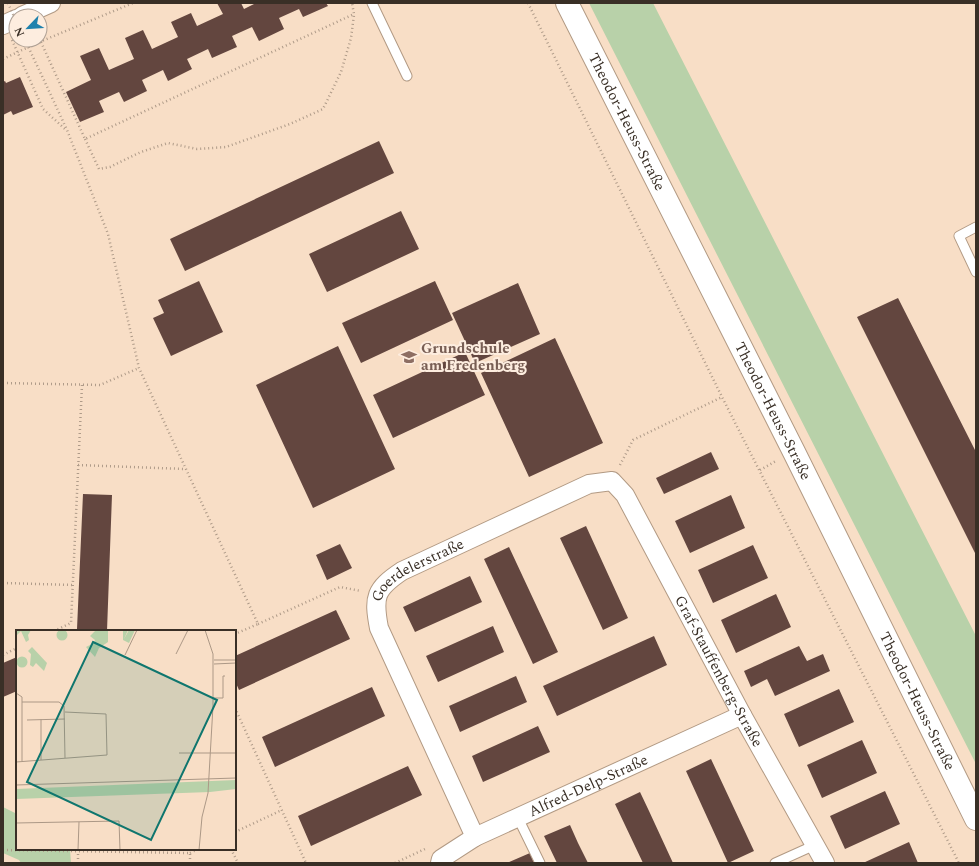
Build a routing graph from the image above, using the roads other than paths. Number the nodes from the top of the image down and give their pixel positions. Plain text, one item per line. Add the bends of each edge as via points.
1 (51, 3) edge
2 (372, 3) edge
3 (567, 3) edge
4 (40, 8) edge
5 (407, 76) dead end
6 (976, 227) edge
7 (976, 272) edge
8 (612, 482) joint
9 (742, 714) junction
10 (518, 818) junction
11 (976, 819) edge
12 (475, 837) junction
13 (815, 845) junction
14 (441, 861) edge
15 (540, 863) edge
16 (775, 863) edge
17 (825, 863) edge

1 - 4 street
2 - 5 lane
3 - 11 street, Theodor-Heuss-Straße
6 - 7 lane via 959,236
8 - 9 street, Graf-Stauffenberg-Straße via 625,495
8 - 12 street, Goerdelerstraße via 589,484 402,571 387,581 377,595 379,628
9 - 10 street, Alfred-Delp-Straße
9 - 13 street, Graf-Stauffenberg-Straße
10 - 12 street, Alfred-Delp-Straße
10 - 15 lane
12 - 14 street, Alfred-Delp-Straße
13 - 16 lane
13 - 17 street, Graf-Stauffenberg-Straße

